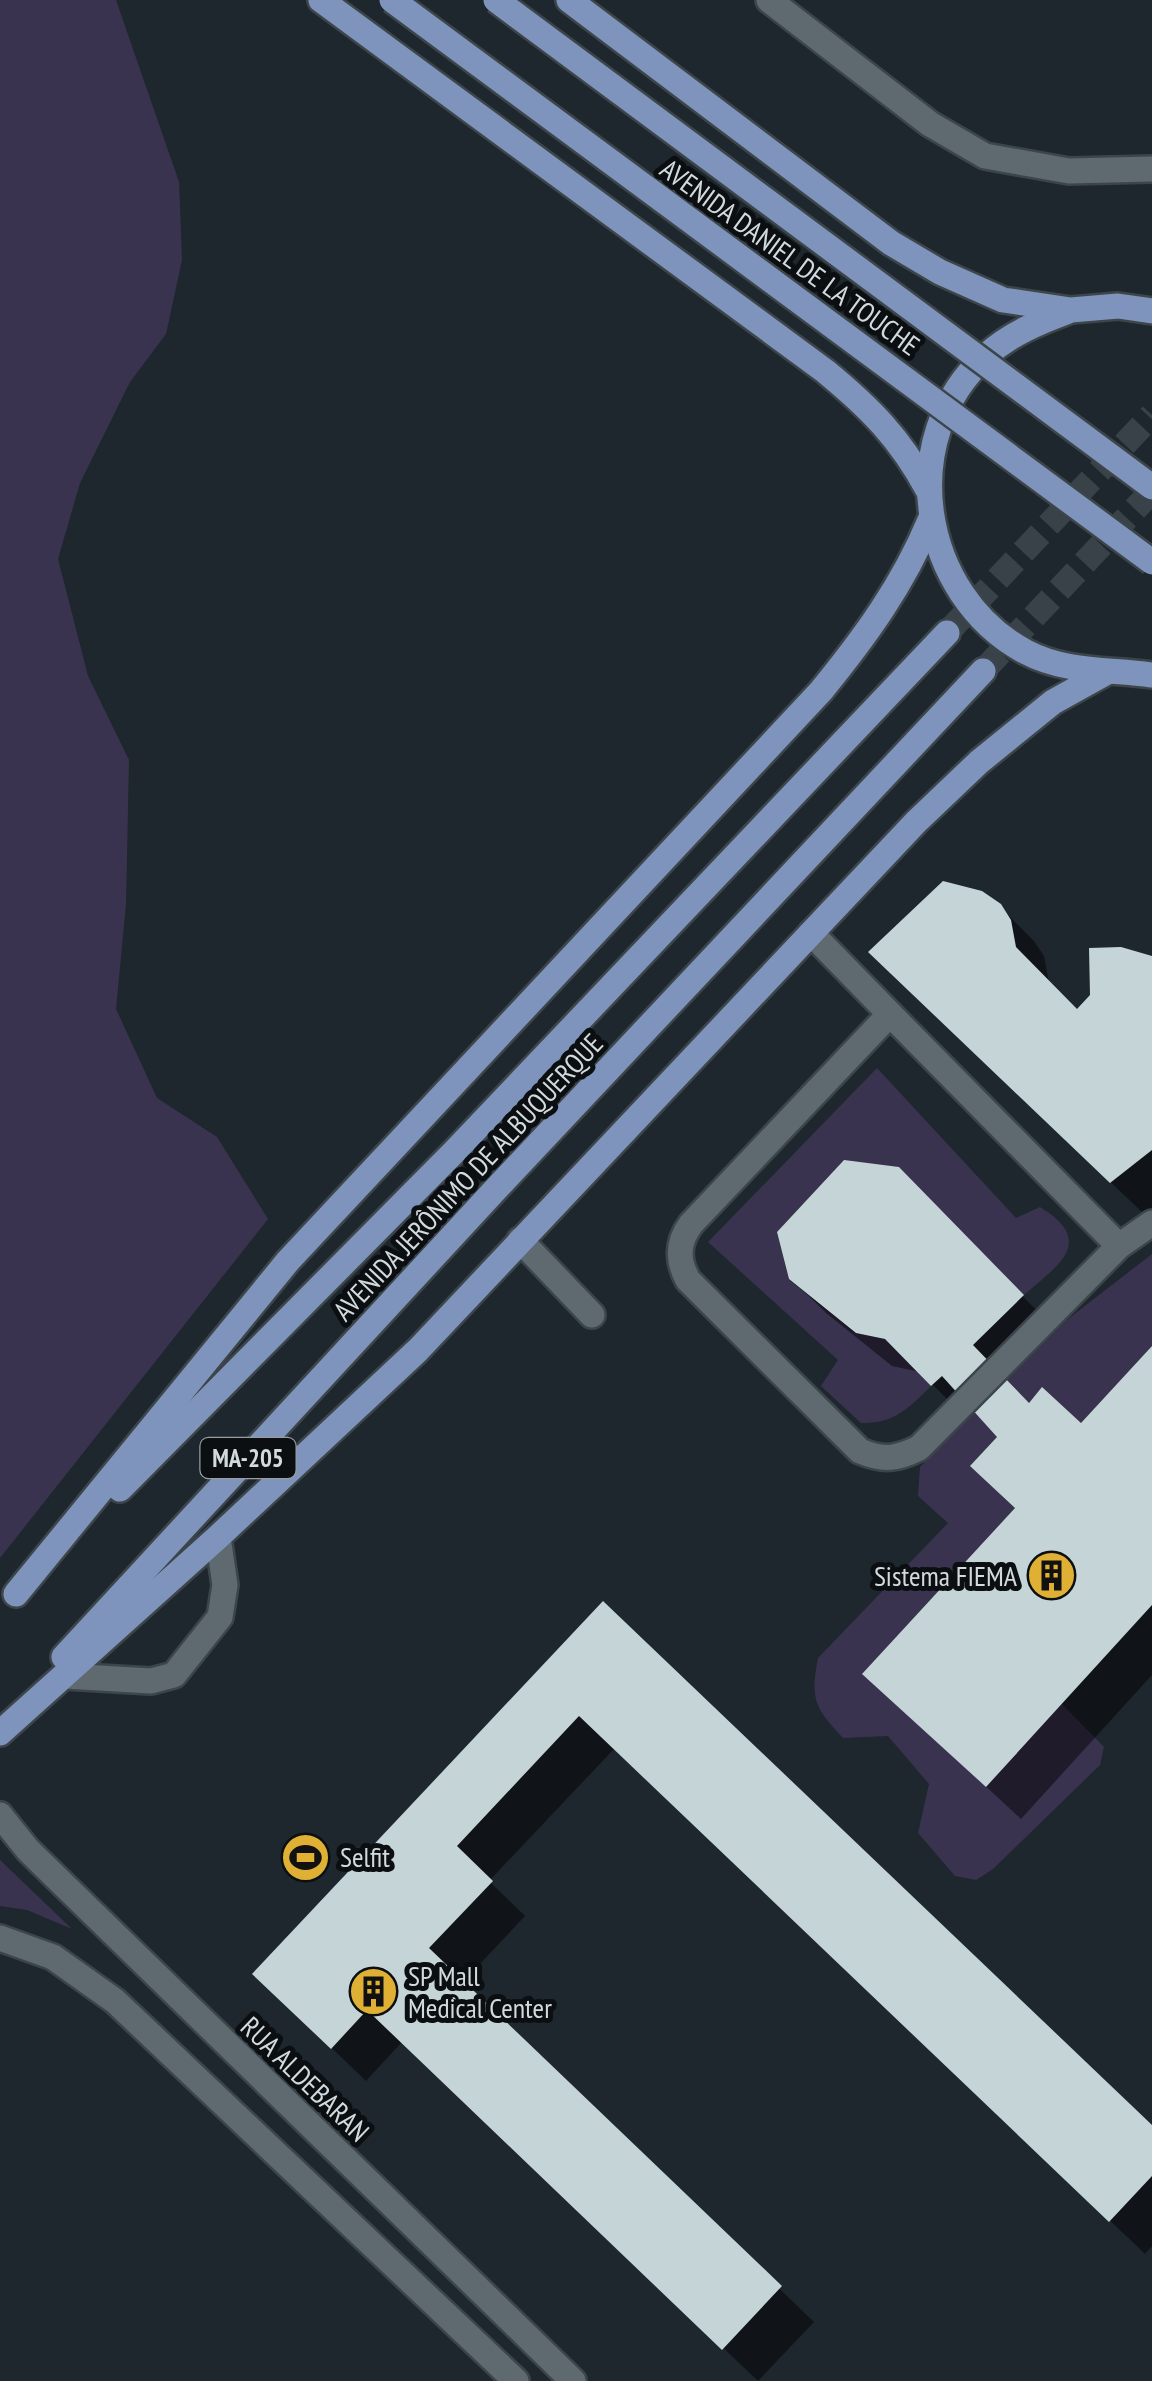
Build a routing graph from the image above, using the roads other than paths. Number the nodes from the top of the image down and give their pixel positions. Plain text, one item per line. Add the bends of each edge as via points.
1 (321, 0) edge
2 (392, 0) edge
3 (496, 0) edge
4 (569, 0) edge
5 (769, 0) edge
6 (1152, 168) edge
7 (1152, 290) edge
8 (1118, 306) junction
9 (1072, 310) junction
10 (1152, 311) edge
11 (1152, 487) edge
12 (928, 490) junction
13 (930, 520) junction
14 (1152, 562) edge
15 (947, 634) tunnel mouth
16 (983, 671) tunnel mouth
17 (1135, 671) edge
18 (811, 933) junction
19 (890, 1014) junction
20 (1152, 1223) edge
21 (520, 1240) junction
22 (1120, 1246) junction
23 (592, 1315) dead end
24 (218, 1537) junction
25 (8, 1602) edge
26 (65, 1676) junction
27 (0, 1730) edge
28 (0, 1815) edge
29 (0, 1938) edge
30 (516, 2381) edge
31 (573, 2381) edge

1 - 12 main road via 824,371 872,410 908,452
2 - 14 main road, AVENIDA DANIEL DE LA TOUCHE, bridge
3 - 11 main road, AVENIDA DANIEL DE LA TOUCHE, bridge
4 - 9 main road via 891,243 1003,300
5 - 6 street via 930,124 985,156 1069,171
7 - 8 main road
8 - 9 main road
8 - 10 main road
9 - 12 main road via 1025,328 985,356 954,395 935,440
12 - 13 main road
13 - 17 main road via 963,598 991,628 1026,652 1065,666
13 - 25 main road via 911,567 874,626 821,691 288,1260
15 - 25 main road, AVENIDA JERÔNIMO DE ALBUQUERQUE / MA-205 via 454,1152
16 - 27 main road, AVENIDA JERÔNIMO DE ALBUQUERQUE / MA-205
17 - 18 main road via 1053,702 978,762
18 - 19 street
18 - 21 main road
19 - 22 street
19 - 22 street via 691,1224 679,1253 688,1280 860,1451 898,1458 919,1448
20 - 22 street
21 - 23 street
21 - 24 main road via 418,1350
24 - 26 main road
24 - 26 street via 220,1617 174,1674 151,1681
26 - 27 main road
28 - 31 street, RUA ALDEBARAN via 28,1850
29 - 30 street via 53,1957 116,2001

